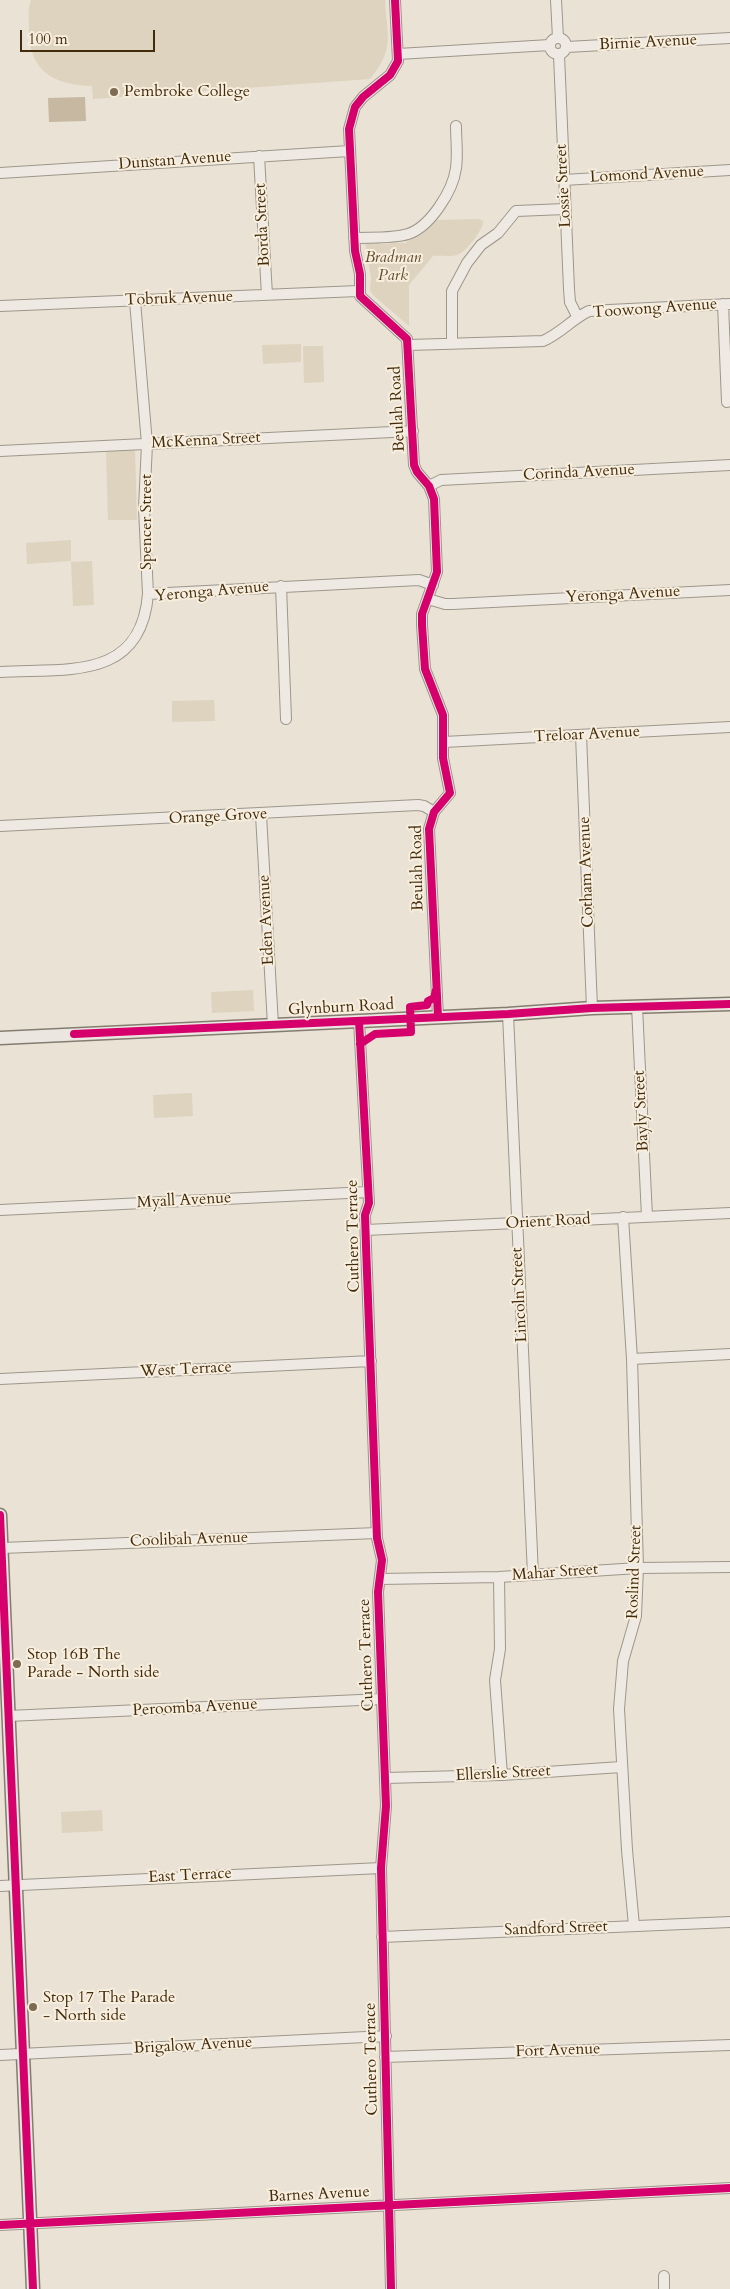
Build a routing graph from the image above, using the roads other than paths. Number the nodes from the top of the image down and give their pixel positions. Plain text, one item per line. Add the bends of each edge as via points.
1 (395, 0) edge
2 (556, 0) edge
3 (558, 38) junction
4 (730, 38) edge
5 (550, 46) junction
6 (567, 47) junction
7 (398, 54) junction
8 (559, 55) junction
9 (456, 126) dead end
10 (349, 151) junction
11 (259, 156) junction
12 (730, 170) edge
13 (0, 173) edge
14 (564, 180) junction
15 (565, 209) junction
16 (354, 238) junction
17 (358, 291) junction
18 (267, 295) junction
19 (135, 301) junction
20 (726, 304) edge
21 (0, 306) edge
22 (577, 316) junction
23 (452, 343) junction
24 (409, 345) junction
25 (727, 402) dead end
26 (413, 431) junction
27 (147, 444) junction
28 (0, 451) edge
29 (730, 465) edge
30 (429, 486) junction
31 (433, 585) junction
32 (281, 586) junction
33 (730, 590) edge
34 (148, 594) junction
35 (428, 599) junction
36 (0, 672) edge
37 (286, 719) dead end
38 (730, 727) edge
39 (581, 735) junction
40 (444, 742) junction
41 (434, 812) junction
42 (261, 815) junction
43 (0, 826) edge
44 (730, 1004) edge
45 (637, 1006) junction
46 (592, 1008) junction
47 (508, 1014) junction
48 (438, 1017) junction
49 (359, 1021) junction
50 (273, 1025) junction
51 (0, 1038) edge
52 (368, 1192) junction
53 (0, 1210) edge
54 (730, 1213) edge
55 (647, 1216) junction
56 (623, 1217) junction
57 (517, 1224) junction
58 (366, 1230) junction
59 (730, 1354) edge
60 (632, 1359) junction
61 (371, 1361) junction
62 (0, 1379) edge
63 (0, 1515) edge
64 (377, 1533) junction
65 (2, 1548) junction
66 (730, 1566) edge
67 (638, 1568) junction
68 (533, 1575) junction
69 (499, 1577) junction
70 (380, 1579) junction
71 (382, 1700) junction
72 (8, 1716) junction
73 (621, 1767) junction
74 (502, 1775) junction
75 (385, 1778) junction
76 (381, 1868) junction
77 (16, 1885) junction
78 (0, 1886) edge
79 (730, 1922) edge
80 (634, 1926) junction
81 (382, 1937) junction
82 (386, 2036) junction
83 (730, 2045) edge
84 (22, 2054) junction
85 (0, 2055) edge
86 (385, 2057) junction
87 (730, 2188) edge
88 (389, 2205) junction
89 (30, 2224) junction
90 (0, 2225) edge
91 (664, 2276) dead end
92 (33, 2289) edge
93 (391, 2289) edge
94 (664, 2289) edge

1 - 7 street
2 - 3 street
3 - 5 street via 552,40
3 - 6 street via 565,41
4 - 6 street, Birnie Avenue
5 - 7 street
5 - 8 street via 553,53
6 - 8 street
7 - 10 street via 390,75 356,107 349,129
8 - 14 street, Lossie Street
9 - 16 street via 456,170 430,219 405,235
10 - 11 street, Dunstan Avenue
10 - 16 street
11 - 13 street, Dunstan Avenue
11 - 18 street, Borda Street
12 - 14 street, Lomond Avenue
14 - 15 street, Lossie Street
15 - 22 street, Lossie Street via 570,302
15 - 23 street via 516,211 498,233 481,245 452,291
16 - 17 street via 360,274
17 - 18 street, Tobruk Avenue
17 - 24 street, Beulah Road via 404,335
18 - 19 street, Tobruk Avenue
19 - 21 street, Tobruk Avenue
19 - 27 street, Spencer Street
20 - 22 street, Toowong Avenue via 589,311
20 - 25 street
22 - 23 street, Toowong Avenue via 566,328 543,341
23 - 24 street, Toowong Avenue
24 - 26 street, Beulah Road
26 - 27 street, McKenna Street
26 - 30 street, Beulah Road via 414,465
27 - 28 street, McKenna Street
27 - 34 street, Spencer Street via 144,508
29 - 30 street, Corinda Avenue via 441,480
30 - 31 street, Beulah Road via 434,499 437,572
31 - 32 street, Yeronga Avenue via 419,580
31 - 35 street, Beulah Road
32 - 34 street, Yeronga Avenue
32 - 37 street
33 - 35 street, Yeronga Avenue via 453,604
34 - 36 street, Yeronga Avenue via 147,607 135,638 123,653 106,662 87,667
35 - 40 street, Beulah Road via 422,614 425,669 441,709
38 - 39 street, Treloar Avenue
39 - 40 street, Treloar Avenue
39 - 46 street, Cotham Avenue
40 - 41 street, Beulah Road via 443,758 450,793
41 - 42 street, Orange Grove via 418,805
41 - 48 street, Beulah Road via 429,829
42 - 43 street, Orange Grove
42 - 50 street, Eden Avenue
44 - 45 main road, Glynburn Road
45 - 46 main road, Glynburn Road
45 - 55 street, Bayly Street
46 - 47 main road, Glynburn Road
47 - 48 main road, Glynburn Road
47 - 57 street, Lincoln Street
48 - 49 main road, Glynburn Road
49 - 50 main road, Glynburn Road
49 - 52 street, Cuthero Terrace
50 - 51 main road, Glynburn Road
52 - 53 street, Myall Avenue
52 - 58 street, Cuthero Terrace
54 - 55 street, Orient Road
55 - 56 street, Orient Road
56 - 57 street, Orient Road
56 - 60 street, Roslind Street
57 - 58 street, Orient Road
57 - 68 street, Lincoln Street
58 - 61 street, Cuthero Terrace
59 - 60 street
60 - 67 street, Roslind Street
61 - 62 street, West Terrace
61 - 64 street, Cuthero Terrace
63 - 65 main road
64 - 65 street, Coolibah Avenue
64 - 70 street, Cuthero Terrace via 381,1554
65 - 72 main road
66 - 67 street, Mahar Street
67 - 68 street, Mahar Street
67 - 73 street, Roslind Street via 636,1616 623,1661 619,1709
68 - 69 street, Mahar Street
69 - 70 street, Mahar Street
69 - 74 street via 500,1649 495,1680
70 - 71 street, Cuthero Terrace
71 - 72 street, Peroomba Avenue
71 - 75 street, Cuthero Terrace
72 - 77 main road
73 - 74 street, Ellerslie Street
73 - 80 street, Roslind Street
74 - 75 street, Ellerslie Street
75 - 76 street, Cuthero Terrace via 386,1824
76 - 77 street, East Terrace
76 - 81 street, Cuthero Terrace
77 - 78 street, East Terrace
77 - 84 main road
79 - 80 street, Sandford Street
80 - 81 street, Sandford Street
81 - 82 street, Cuthero Terrace
82 - 84 street, Brigalow Avenue
82 - 86 street, Cuthero Terrace
83 - 86 street, Fort Avenue
84 - 85 street, Brigalow Avenue
84 - 89 main road
86 - 88 street, Cuthero Terrace
87 - 88 street, Barnes Avenue
88 - 89 street, Barnes Avenue
88 - 93 street, Cuthero Terrace
89 - 90 street, Barnes Avenue
89 - 92 main road
91 - 94 street

